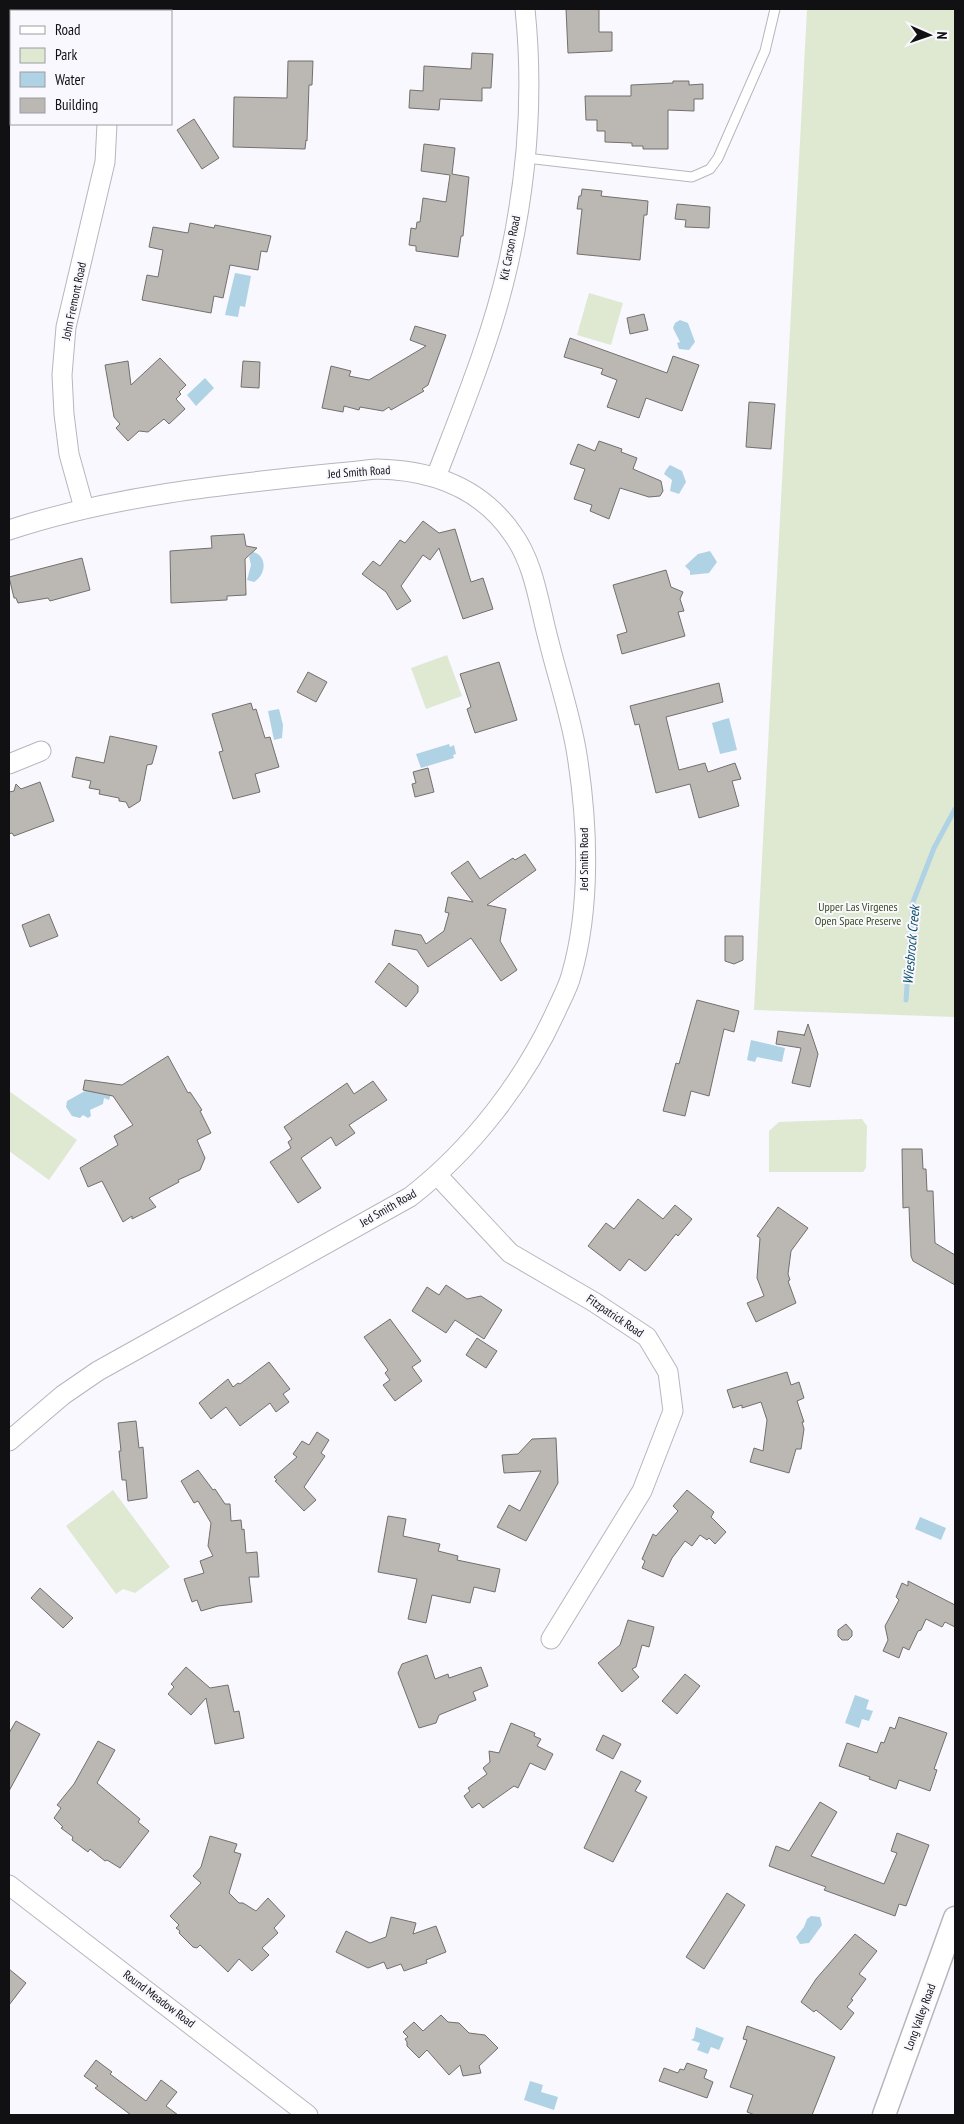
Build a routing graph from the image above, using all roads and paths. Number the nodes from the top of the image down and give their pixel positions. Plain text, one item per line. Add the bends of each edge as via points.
1 (525, 9) edge
2 (775, 9) edge
3 (107, 125) edge
4 (526, 158) junction
5 (436, 477) junction
6 (84, 508) junction
7 (9, 530) edge
8 (41, 751) dead end
9 (9, 764) edge
10 (438, 1176) junction
11 (9, 1441) edge
12 (551, 1639) dead end
13 (9, 1885) edge
14 (955, 1918) edge
15 (308, 2115) edge
16 (884, 2115) edge

1 - 4 street, Kit Carson Road via 529,84
2 - 4 lane via 765,51 742,107 710,169 692,177
3 - 6 street, John Fremont Road via 105,162 66,327 62,375 69,454
4 - 5 street, Kit Carson Road via 508,265 497,307
5 - 6 street, Jed Smith Road via 405,470 377,469 144,497
5 - 10 street, Jed Smith Road via 479,499 498,515 513,534 534,579 577,755 586,870 581,928 571,977 552,1020 526,1068 476,1134
6 - 7 street, Jed Smith Road
8 - 9 street
10 - 11 street, Jed Smith Road via 410,1197 98,1371 63,1395
10 - 12 street, Fitzpatrick Road via 510,1253 647,1337 668,1372 673,1411 642,1491
13 - 15 street, Round Meadow Road
14 - 16 street, Long Valley Road

